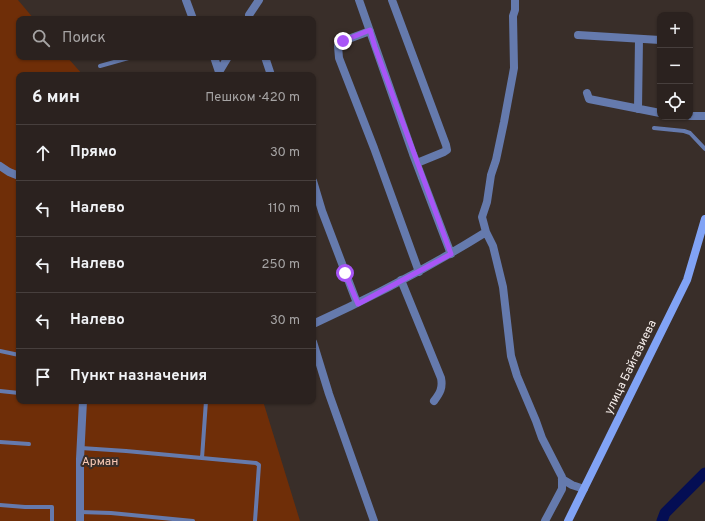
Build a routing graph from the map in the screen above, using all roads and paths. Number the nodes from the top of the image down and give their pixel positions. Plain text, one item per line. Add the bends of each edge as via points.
1 (186, 0) edge
2 (259, 0) edge
3 (359, 0) edge
4 (392, 0) edge
5 (515, 0) edge
6 (252, 4) edge
7 (192, 16) edge
8 (250, 16) edge
9 (370, 30) junction
10 (578, 35) dead end
11 (639, 39) junction
12 (657, 40) edge
13 (121, 60) edge
14 (215, 60) edge
15 (226, 60) edge
16 (265, 60) edge
17 (100, 66) dead end
18 (218, 72) edge
19 (220, 72) edge
20 (270, 72) edge
21 (587, 93) dead end
22 (638, 109) junction
23 (657, 112) edge
24 (693, 116) edge
25 (705, 116) edge
26 (654, 128) dead end
27 (705, 149) edge
28 (417, 164) junction
29 (0, 166) edge
30 (16, 175) edge
31 (316, 191) edge
32 (705, 220) edge
33 (486, 232) junction
34 (451, 254) junction
35 (419, 272) junction
36 (401, 280) junction
37 (358, 304) junction
38 (316, 323) edge
39 (0, 351) edge
40 (316, 352) edge
41 (16, 354) edge
42 (0, 391) edge
43 (16, 393) edge
44 (434, 401) dead end
45 (83, 404) edge
46 (206, 404) edge
47 (0, 442) edge
48 (29, 444) dead end
49 (81, 448) junction
50 (202, 458) junction
51 (562, 479) junction
52 (584, 489) junction
53 (0, 505) edge
54 (80, 512) junction
55 (52, 521) edge
56 (80, 521) edge
57 (193, 521) edge
58 (255, 521) edge
59 (374, 521) edge
60 (545, 521) edge
61 (568, 521) edge

1 - 7 street
2 - 6 street
3 - 9 street
4 - 28 street via 447,150
5 - 33 street via 514,68 482,217
6 - 8 street
9 - 28 street
9 - 35 street via 343,41 338,46 339,58
10 - 11 street
11 - 12 street
11 - 22 street
13 - 17 lane
14 - 18 street
15 - 19 street
16 - 20 street
21 - 22 street via 589,99
22 - 23 street
24 - 25 street
26 - 27 lane via 690,133
28 - 34 street
29 - 30 street
31 - 37 street
32 - 52 main road, улица Байгазиева via 686,280
33 - 34 street
33 - 51 street via 493,246 503,287 511,356 517,376
34 - 35 street
35 - 36 street
36 - 37 street
36 - 44 street via 441,378 442,386
37 - 38 street
39 - 41 lane
40 - 59 street
42 - 43 lane
45 - 49 street
46 - 50 lane
47 - 48 lane
49 - 50 lane
49 - 54 street
50 - 58 lane via 259,465
51 - 52 street
51 - 60 street via 562,489
52 - 61 main road, улица Байгазиева
53 - 55 lane via 52,507
54 - 56 street
54 - 57 lane

